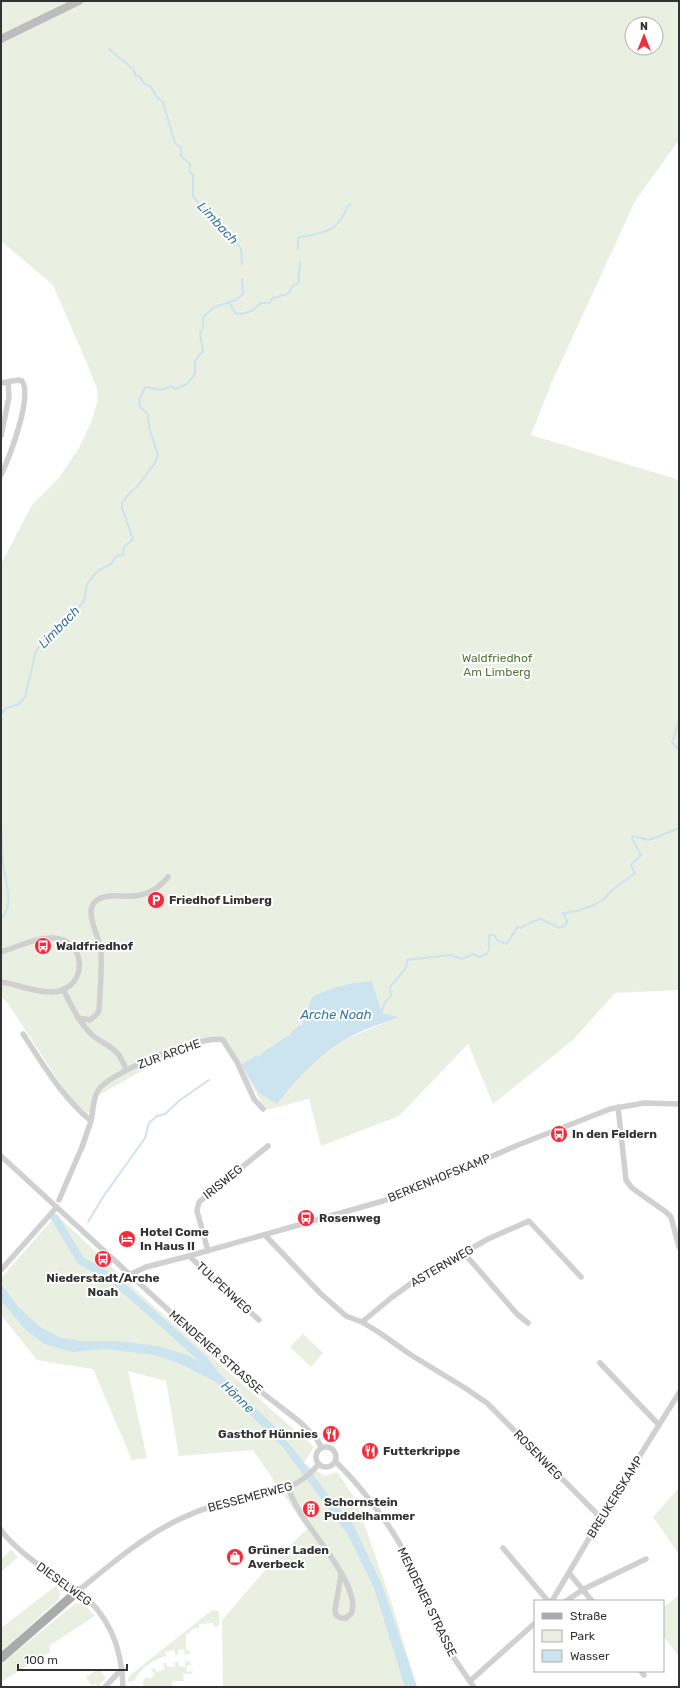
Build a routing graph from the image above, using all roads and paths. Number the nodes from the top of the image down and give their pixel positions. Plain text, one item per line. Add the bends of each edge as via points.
1 (79, 1) edge
2 (1, 40) edge
3 (8, 382) junction
4 (1, 383) edge
5 (1, 436) edge
6 (1, 475) edge
7 (168, 877) dead end
8 (1, 952) edge
9 (1, 982) edge
10 (63, 989) junction
11 (78, 1018) junction
12 (24, 1034) dead end
13 (126, 1069) junction
14 (679, 1104) edge
15 (618, 1107) junction
16 (263, 1109) dead end
17 (91, 1121) junction
18 (268, 1146) dead end
19 (1, 1156) edge
20 (59, 1200) dead end
21 (56, 1208) junction
22 (265, 1235) junction
23 (679, 1247) edge
24 (208, 1251) junction
25 (464, 1254) junction
26 (190, 1256) junction
27 (1, 1270) edge
28 (129, 1275) junction
29 (582, 1277) dead end
30 (259, 1320) dead end
31 (362, 1322) junction
32 (528, 1323) dead end
33 (600, 1363) dead end
34 (679, 1393) edge
35 (659, 1425) junction
36 (322, 1448) junction
37 (336, 1462) junction
38 (317, 1465) junction
39 (288, 1488) junction
40 (601, 1518) junction
41 (1, 1530) edge
42 (503, 1548) dead end
43 (646, 1558) dead end
44 (569, 1573) junction
45 (341, 1575) junction
46 (584, 1589) junction
47 (78, 1591) junction
48 (547, 1600) edge
49 (553, 1600) edge
50 (568, 1600) edge
51 (591, 1600) edge
52 (534, 1624) edge
53 (1, 1658) edge
54 (122, 1669) junction
55 (470, 1682) junction
56 (105, 1687) edge
57 (123, 1687) edge
58 (474, 1687) edge

1 - 2 street
3 - 4 street
3 - 5 street via 9,397
3 - 6 street via 22,381 25,388 15,442
7 - 11 street via 158,887 139,896 109,896 95,903 91,918 101,950 99,1010 90,1020
8 - 10 street via 41,939 56,938 69,942 78,954 80,967 77,978
9 - 10 street via 45,992
10 - 11 street
11 - 13 street via 93,1035 119,1056
12 - 17 street via 58,1088
13 - 16 street, ZUR ARCHE via 197,1043 220,1039 237,1062 254,1099
13 - 17 street, ZUR ARCHE via 98,1090
14 - 15 street, BERKENHOFSKAMP via 644,1103
15 - 22 street, BERKENHOFSKAMP via 532,1139 384,1201
15 - 23 street via 626,1180 632,1188 671,1217
17 - 20 street, ZUR ARCHE
18 - 24 street, IRISWEG via 199,1202 197,1211
19 - 21 street, MENDENER STRASSE
21 - 27 street
21 - 28 street, MENDENER STRASSE
22 - 24 street, BERKENHOFSKAMP
22 - 31 street, ROSENWEG via 320,1293 346,1316
24 - 26 street, BERKENHOFSKAMP
25 - 29 street, ASTERNWEG via 488,1238 529,1220
25 - 31 street, ASTERNWEG via 417,1279
25 - 32 street
26 - 28 street, BERKENHOFSKAMP via 146,1267
26 - 30 street, TULPENWEG
28 - 36 street, MENDENER STRASSE via 238,1374 300,1422
31 - 40 street, ROSENWEG via 487,1403
33 - 35 street
34 - 35 street, BREUKERSKAMP
35 - 40 street, BREUKERSKAMP
36 - 37 street, MENDENER STRASSE via 334,1450
36 - 38 street via 317,1452
37 - 38 street via 329,1467
37 - 55 street, MENDENER STRASSE via 350,1475 398,1542 439,1633
38 - 39 street, BESSEMERWEG via 303,1480
39 - 45 street via 297,1508
39 - 47 street, BESSEMERWEG via 223,1503 173,1522 142,1540
40 - 44 street, BREUKERSKAMP
41 - 47 street, DIESELWEG via 24,1554
42 - 48 street
43 - 46 street
44 - 46 street
44 - 49 street, BREUKERSKAMP
45 - 45 street via 335,1610 336,1615 343,1618 351,1614 354,1605
46 - 50 street
46 - 51 street
47 - 53 main road
47 - 54 street, DIESELWEG via 100,1611 113,1635
52 - 55 street
54 - 56 street
54 - 57 street, DIESELWEG
55 - 58 street, MENDENER STRASSE

